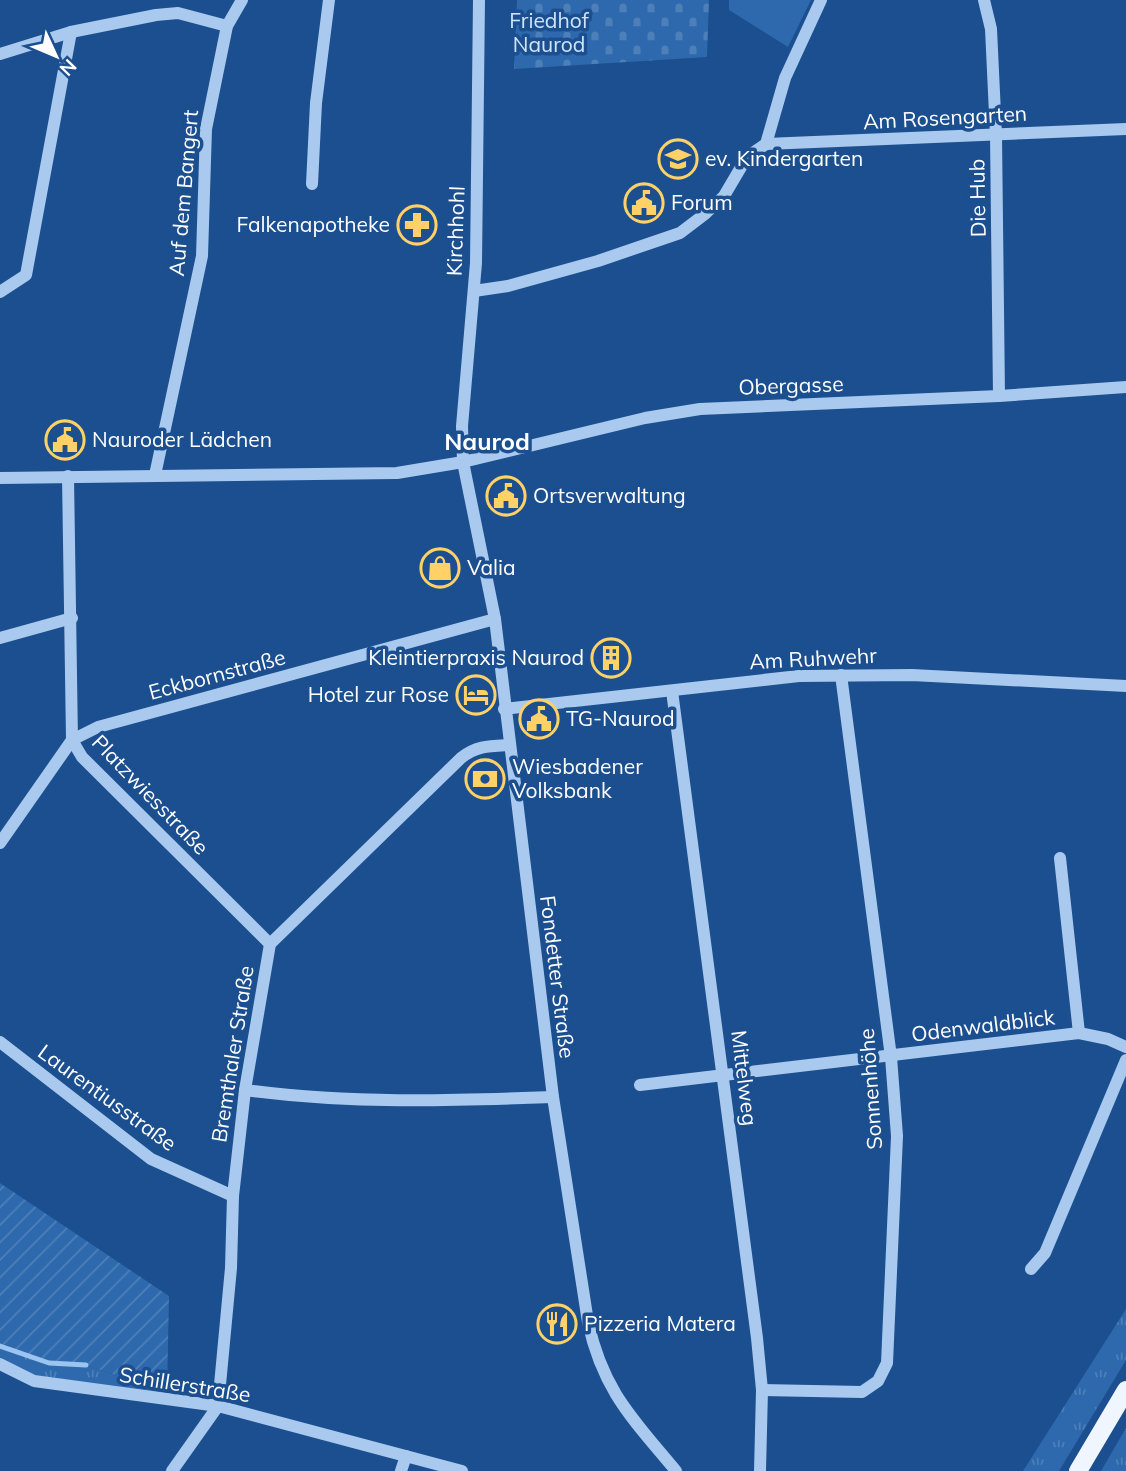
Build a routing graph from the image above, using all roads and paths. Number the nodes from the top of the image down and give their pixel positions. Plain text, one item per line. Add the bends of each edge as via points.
1 (242, 0) edge
2 (329, 0) edge
3 (478, 0) edge
4 (821, 0) edge
5 (984, 0) edge
6 (227, 26) junction
7 (71, 32) junction
8 (0, 54) edge
9 (1126, 130) edge
10 (996, 135) junction
11 (766, 144) junction
12 (313, 184) dead end
13 (474, 291) junction
14 (0, 292) edge
15 (1126, 387) edge
16 (999, 396) junction
17 (463, 462) junction
18 (155, 475) junction
19 (68, 476) junction
20 (0, 478) edge
21 (72, 618) junction
22 (495, 619) junction
23 (0, 638) edge
24 (841, 675) junction
25 (1126, 686) edge
26 (672, 691) junction
27 (504, 709) junction
28 (72, 740) junction
29 (508, 745) junction
30 (0, 843) edge
31 (1060, 858) dead end
32 (270, 944) junction
33 (1079, 1033) junction
34 (0, 1042) edge
35 (1126, 1047) edge
36 (891, 1057) junction
37 (1126, 1060) edge
38 (725, 1075) junction
39 (640, 1085) dead end
40 (245, 1090) junction
41 (553, 1097) junction
42 (233, 1196) junction
43 (1031, 1269) dead end
44 (0, 1364) edge
45 (1126, 1390) edge
46 (762, 1391) junction
47 (218, 1406) junction
48 (405, 1456) junction
49 (172, 1471) edge
50 (401, 1471) edge
51 (462, 1471) edge
52 (676, 1471) edge
53 (760, 1471) edge
54 (1078, 1471) edge

1 - 6 street, Auf dem Bangert
2 - 12 street via 316,103
3 - 13 street, Kirchhohl
4 - 11 street via 785,78
5 - 10 street, Die Hub
6 - 7 street via 178,13
6 - 18 street, Auf dem Bangert via 206,129 202,256
7 - 8 street
7 - 14 street via 26,275
9 - 10 street, Am Rosengarten
10 - 11 street, Am Rosengarten
10 - 16 street, Die Hub
11 - 13 street via 747,157 724,195 680,233 598,261
13 - 17 street, Kirchhohl
15 - 16 street, Obergasse
16 - 17 street, Obergasse via 700,409
17 - 18 street, Obergasse via 397,473
17 - 22 street, Fondetter Straße
18 - 19 street, Obergasse
19 - 20 street, Obergasse
19 - 21 street, Platzwiesstraße
21 - 23 street
21 - 28 street, Platzwiesstraße
22 - 27 street, Fondetter Straße
22 - 28 street, Eckbornstraße via 98,727
24 - 25 street, Am Ruhwehr
24 - 26 street, Am Ruhwehr
24 - 36 street, Sonnenhöhe
26 - 27 street, Am Ruhwehr
26 - 38 street, Mittelweg
27 - 29 street, Fondetter Straße
28 - 30 street
28 - 32 street, Platzwiesstraße via 82,757
29 - 32 street, Bremthaler Straße via 485,746 461,758
29 - 41 street, Fondetter Straße
31 - 33 street, Odenwaldblick
32 - 40 street, Bremthaler Straße
33 - 35 street, Odenwaldblick
33 - 36 street, Odenwaldblick
34 - 42 street, Laurentiusstraße via 151,1159
36 - 38 street, Odenwaldblick
36 - 46 street, Sonnenhöhe via 897,1136 887,1363 878,1381 862,1392
37 - 43 street via 1045,1253
38 - 39 street, Odenwaldblick
38 - 46 street, Mittelweg
40 - 41 street via 425,1102
40 - 42 street, Bremthaler Straße
41 - 52 street, Fondetter Straße via 594,1350 622,1407
42 - 47 street, Bremthaler Straße
44 - 47 street, Schillerstraße via 34,1381
45 - 54 main road
46 - 53 street, Mittelweg
47 - 48 street, Schillerstraße
47 - 49 street, Bremthaler Straße
48 - 50 street
48 - 51 street, Schillerstraße

